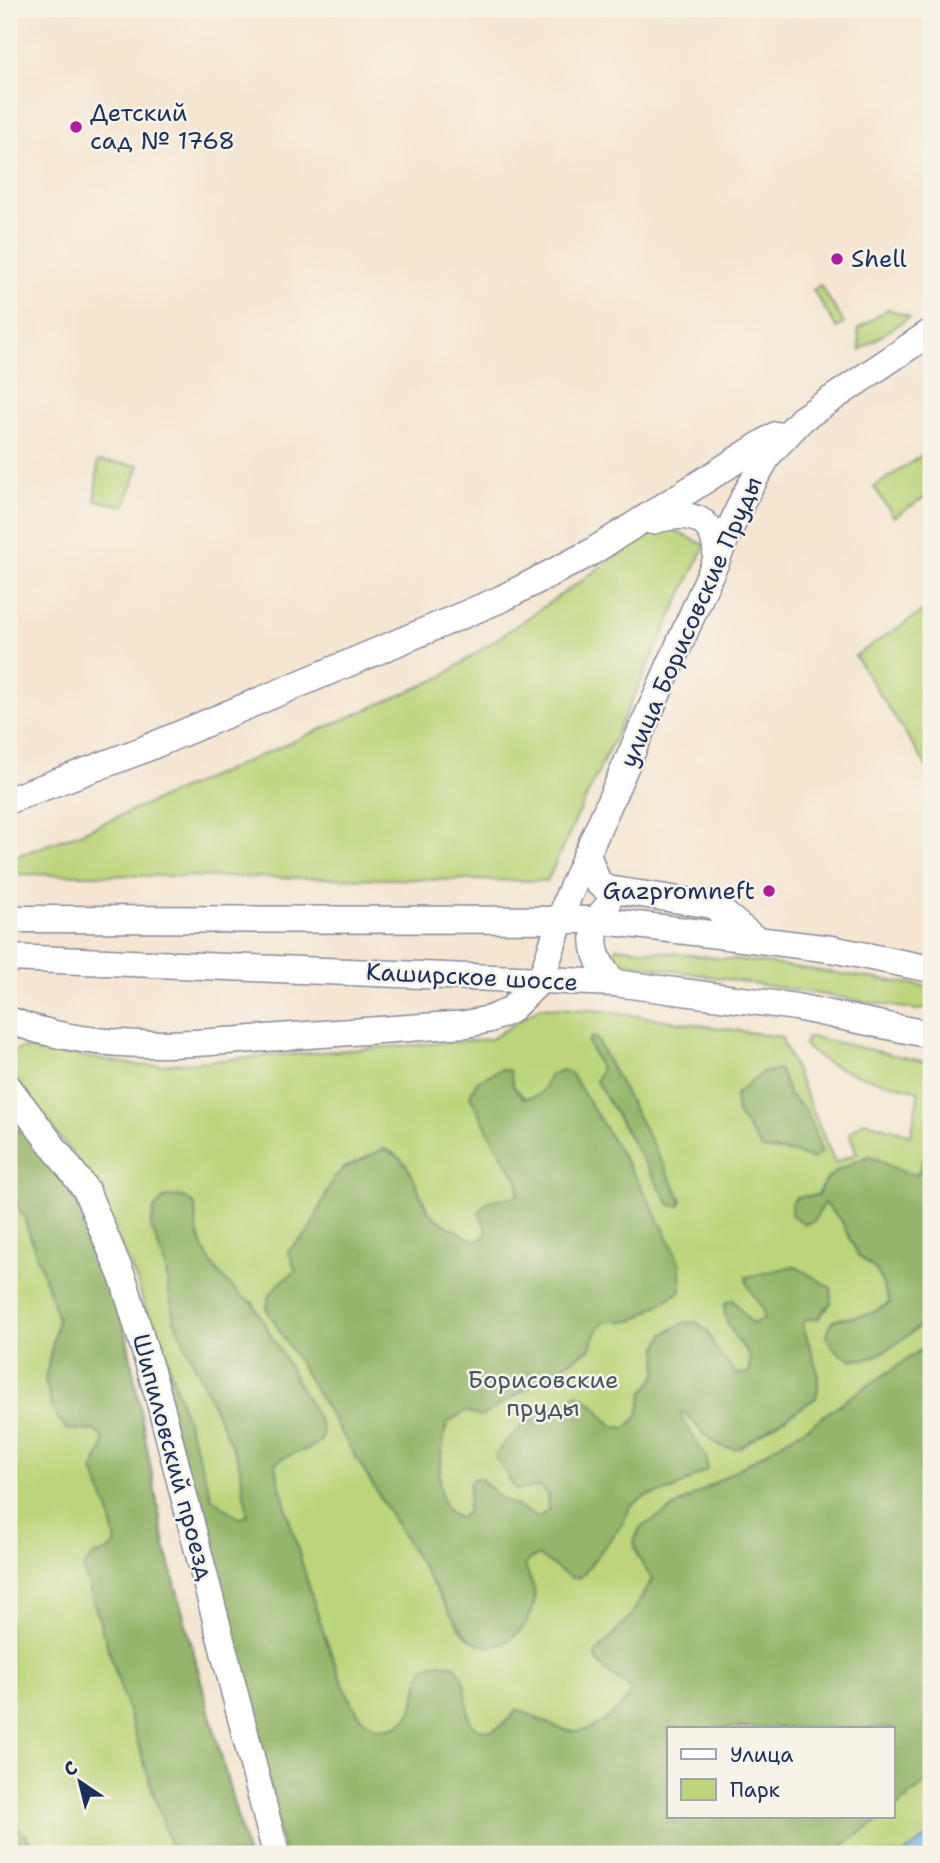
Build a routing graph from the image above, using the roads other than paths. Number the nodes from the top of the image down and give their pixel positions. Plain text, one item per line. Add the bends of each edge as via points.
1 (931, 332) edge
2 (802, 419) junction
3 (627, 530) junction
4 (716, 565) junction
5 (9, 800) edge
6 (587, 854) junction
7 (630, 894) junction
8 (9, 919) edge
9 (561, 919) junction
10 (596, 920) junction
11 (754, 938) junction
12 (9, 958) edge
13 (931, 969) edge
14 (541, 980) junction
15 (615, 983) junction
16 (9, 1020) edge
17 (21, 1032) edge
18 (931, 1035) edge
19 (9, 1088) edge
20 (276, 1854) edge

1 - 2 main road, улица Борисовские Пруды
2 - 3 main road
2 - 4 main road, улица Борисовские Пруды via 769,454 744,497
3 - 4 main road via 668,516 693,516 710,528 717,542
3 - 5 main road via 501,599 140,751
4 - 6 main road, улица Борисовские Пруды
6 - 7 main road via 598,883
6 - 9 main road, улица Борисовские Пруды
7 - 10 main road via 609,905
7 - 11 main road via 713,905
8 - 9 main road
9 - 10 main road
9 - 14 main road, улица Борисовские Пруды
10 - 11 main road
10 - 15 main road via 596,960
11 - 13 main road
12 - 14 main road, Каширское шоссе
14 - 15 main road, Каширское шоссе
14 - 17 main road via 509,1011 466,1024 180,1045
15 - 18 main road, Каширское шоссе via 796,1007
16 - 17 main road
19 - 20 main road, Шипиловский проезд via 86,1190 124,1281 162,1408

